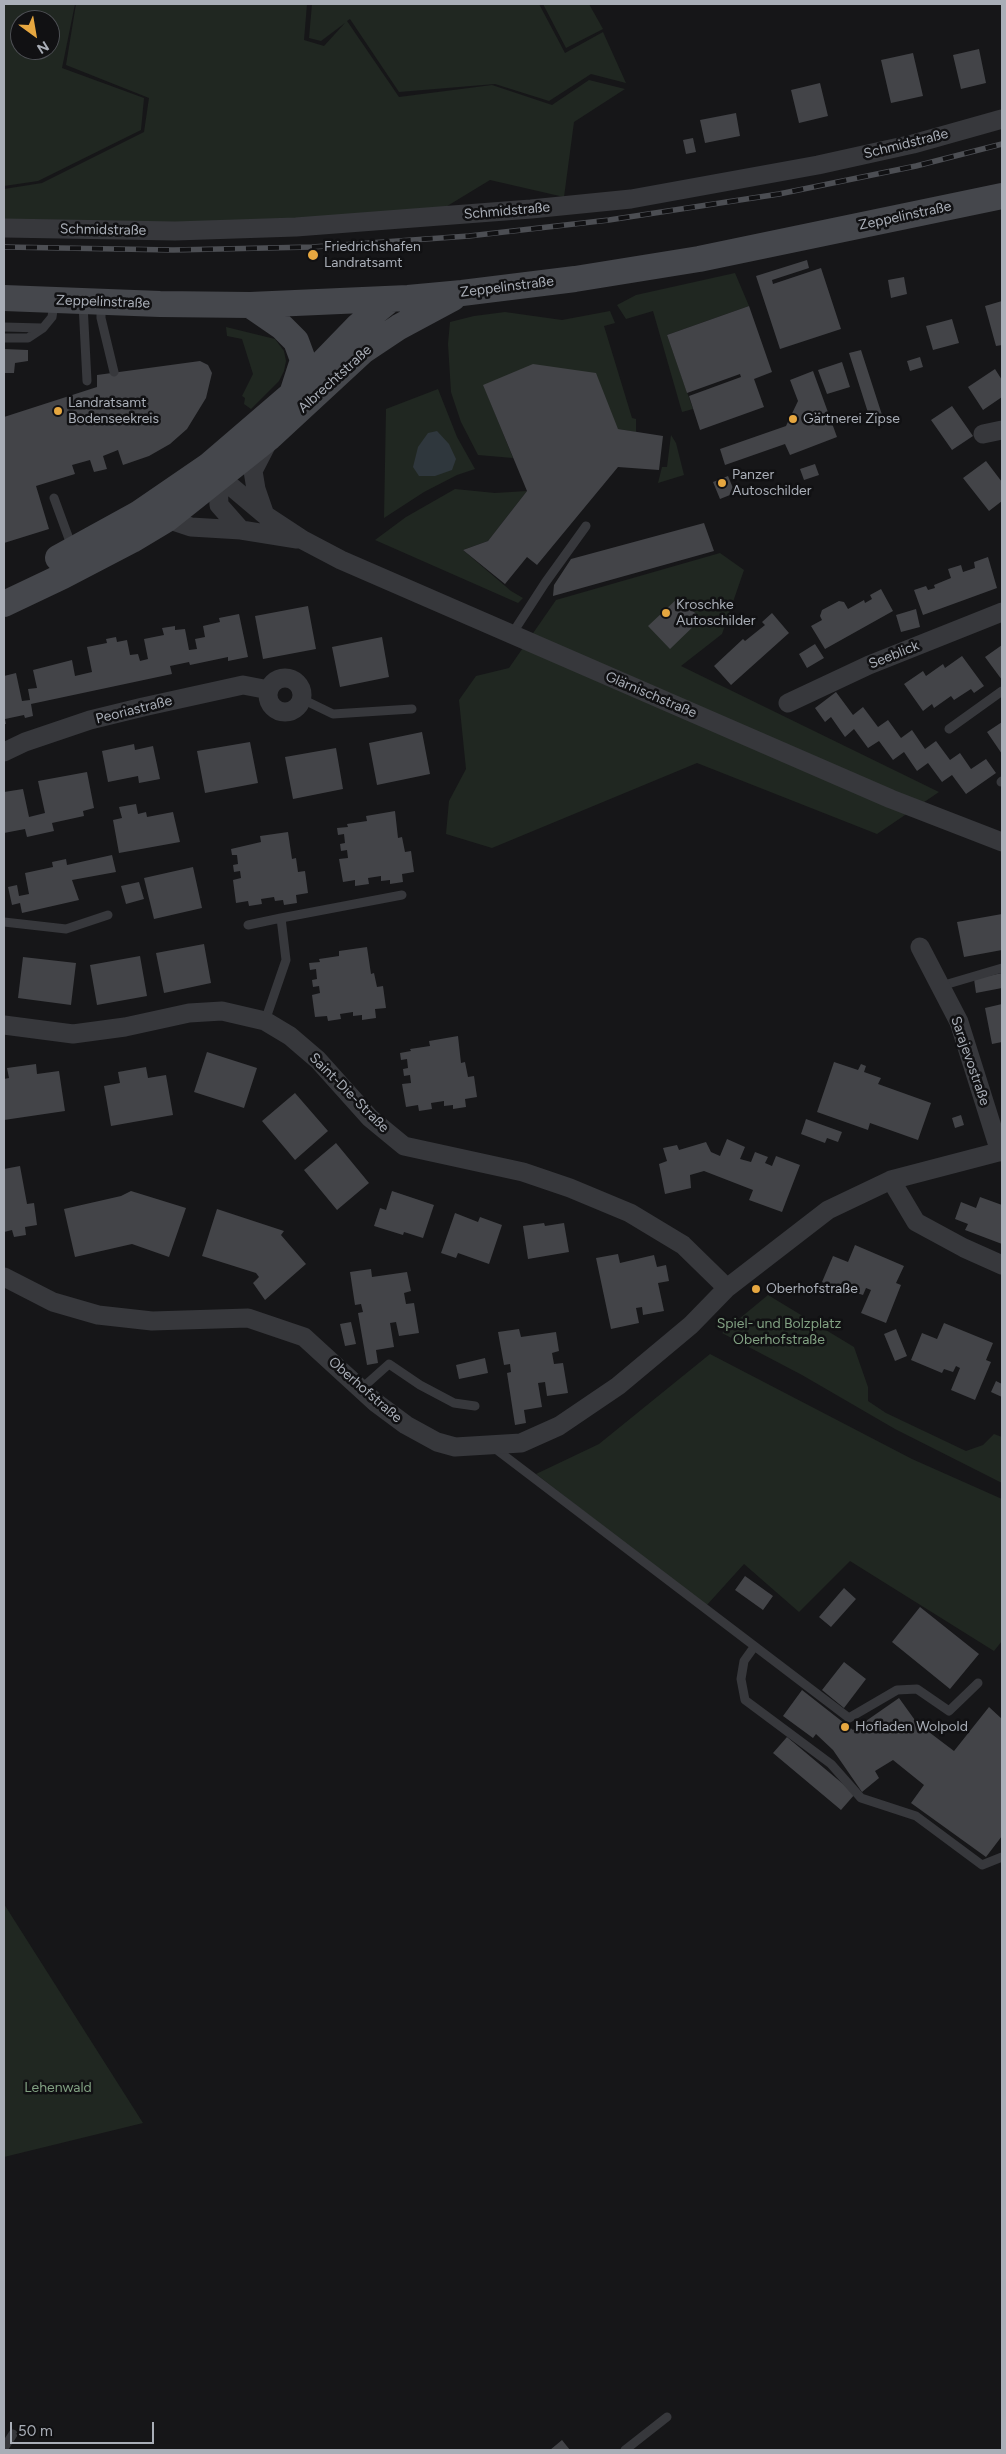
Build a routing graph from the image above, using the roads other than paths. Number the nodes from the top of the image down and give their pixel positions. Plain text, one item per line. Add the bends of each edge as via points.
1 (1002, 119) edge
2 (1002, 196) edge
3 (4, 228) edge
4 (462, 293) junction
5 (4, 298) edge
6 (391, 298) junction
7 (54, 300) junction
8 (92, 302) junction
9 (250, 305) junction
10 (4, 327) edge
11 (43, 328) junction
12 (4, 338) edge
13 (114, 372) dead end
14 (87, 381) dead end
15 (293, 393) junction
16 (1002, 430) edge
17 (983, 434) dead end
18 (270, 437) junction
19 (213, 473) junction
20 (54, 498) dead end
21 (265, 515) junction
22 (167, 519) junction
23 (586, 526) dead end
24 (241, 530) junction
25 (303, 540) junction
26 (74, 551) junction
27 (63, 576) junction
28 (4, 584) edge
29 (4, 604) edge
30 (1002, 612) edge
31 (512, 634) junction
32 (1002, 691) edge
33 (302, 699) joint
34 (788, 703) dead end
35 (412, 709) dead end
36 (949, 729) dead end
37 (4, 752) edge
38 (1002, 842) edge
39 (402, 895) dead end
40 (108, 915) dead end
41 (281, 918) junction
42 (4, 922) edge
43 (248, 925) dead end
44 (920, 947) dead end
45 (1002, 968) edge
46 (940, 986) junction
47 (265, 1022) junction
48 (4, 1025) edge
49 (1001, 1151) edge
50 (891, 1180) junction
51 (1002, 1264) edge
52 (4, 1277) edge
53 (727, 1288) junction
54 (361, 1389) junction
55 (475, 1406) dead end
56 (492, 1447) junction
57 (754, 1647) junction
58 (978, 1683) dead end
59 (1002, 1857) edge
60 (667, 2417) dead end
61 (13, 2434) dead end
62 (4, 2448) edge
63 (625, 2450) edge

1 - 3 street, Schmidstraße via 913,144 818,165 631,199 296,227 175,231
2 - 4 main road, Zeppelinstraße via 961,209 700,260
4 - 6 main road, Zeppelinstraße
4 - 18 main road, Albrechtstraße via 399,327 363,351
5 - 7 main road, Zeppelinstraße
6 - 9 main road, Zeppelinstraße
6 - 15 main road, Albrechtstraße via 358,326
7 - 8 main road, Zeppelinstraße
7 - 11 lane via 52,317
8 - 9 main road, Zeppelinstraße
8 - 13 lane via 101,318
8 - 14 lane
9 - 15 main road via 296,341 303,360
10 - 11 lane
11 - 12 lane via 28,338
15 - 19 main road, Albrechtstraße
16 - 17 street
18 - 19 main road, Albrechtstraße
18 - 21 street via 253,471
19 - 21 street, Glärnischstraße
19 - 22 main road, Albrechtstraße
19 - 24 street via 219,505
19 - 26 main road, Albrechtstraße
20 - 26 lane
21 - 25 street, Glärnischstraße
22 - 24 street, Glärnischstraße via 192,527
22 - 27 main road, Albrechtstraße
23 - 31 lane
24 - 25 street, Glärnischstraße
25 - 31 street, Glärnischstraße via 341,560
26 - 27 lane
26 - 28 main road, Albrechtstraße
27 - 29 main road, Albrechtstraße
30 - 34 street, Seeblick via 868,665
31 - 38 street, Glärnischstraße via 891,799
32 - 36 lane
33 - 35 lane via 333,714
33 - 37 street, Peoriastraße via 294,709 282,712 270,702 269,690 243,685 90,720
39 - 41 lane
40 - 42 lane via 66,930
41 - 43 lane
41 - 47 lane via 286,960
44 - 46 street, Sarajevostraße
45 - 46 lane
46 - 49 street, Sarajevostraße via 959,1022
47 - 48 street, Saint-Die-Straße via 222,1011 190,1013 73,1034
47 - 53 street, Saint-Die-Straße via 290,1036 318,1060 370,1118 404,1146 523,1172 630,1213 683,1244
49 - 50 street, Oberhofstraße
50 - 51 street via 916,1222
50 - 53 street, Oberhofstraße via 828,1210
52 - 54 street, Oberhofstraße via 53,1302 98,1315 152,1321 248,1318 304,1338
53 - 56 street, Oberhofstraße via 691,1326 651,1360 559,1426 521,1443
54 - 55 lane via 389,1364 454,1403
54 - 56 street, Oberhofstraße via 406,1425 437,1442 455,1447
56 - 57 lane
57 - 58 lane via 849,1718 897,1690 917,1689 949,1711
57 - 59 lane via 744,1661 741,1679 745,1700 831,1764 862,1798 916,1816 982,1865
60 - 63 lane
61 - 62 lane

